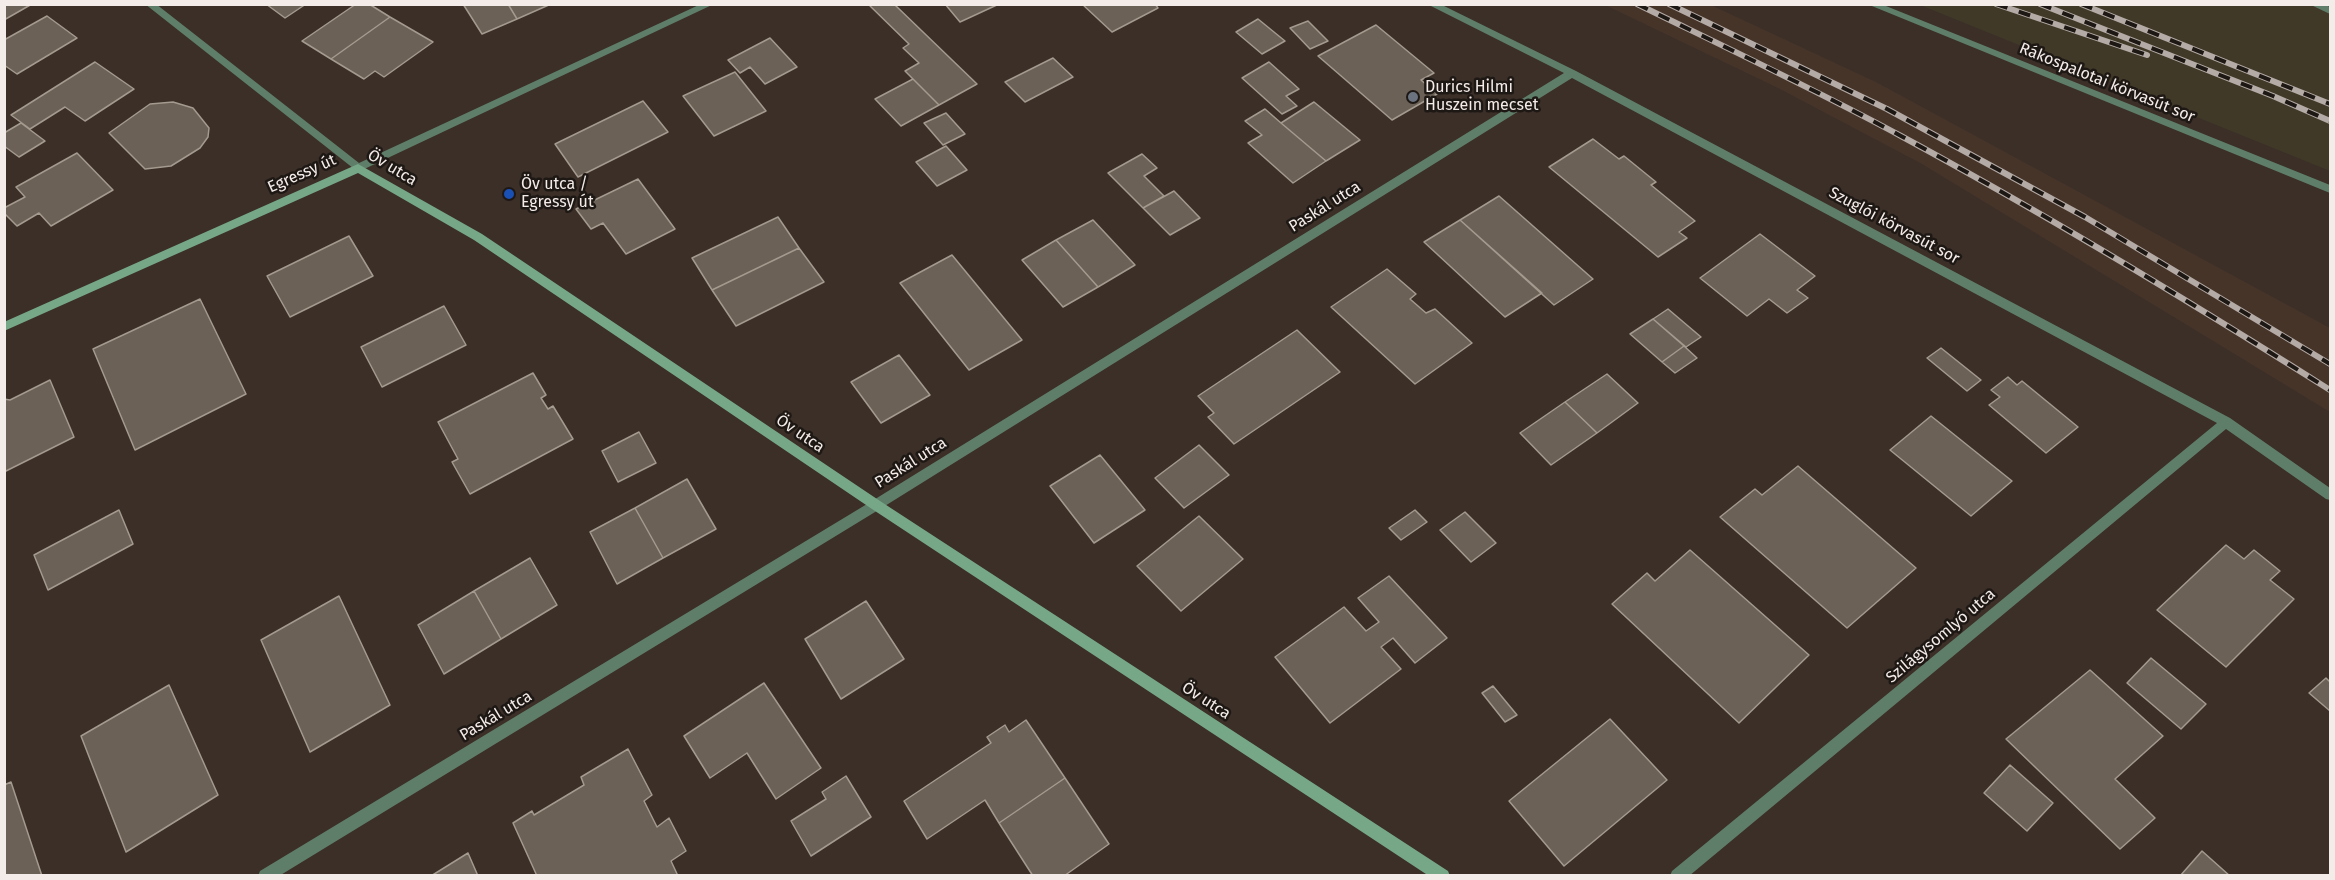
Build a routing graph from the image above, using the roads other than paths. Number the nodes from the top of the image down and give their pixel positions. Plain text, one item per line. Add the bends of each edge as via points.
1 (149, 4) edge
2 (710, 4) edge
3 (1431, 4) edge
4 (1871, 4) edge
5 (2313, 4) edge
6 (2331, 11) edge
7 (1572, 73) junction
8 (358, 168) junction
9 (2331, 189) edge
10 (4, 327) edge
11 (2226, 422) junction
12 (2331, 495) edge
13 (876, 505) junction
14 (265, 876) edge
15 (1443, 876) edge
16 (1677, 876) edge

1 - 8 street, Öv utca
2 - 8 street, Egressy út
3 - 7 street, Szuglói körvasút sor
4 - 9 street, Rákospalotai körvasút sor
5 - 6 street
7 - 11 street, Szuglói körvasút sor
7 - 13 street, Paskál utca
8 - 10 street, Egressy út
8 - 13 street, Öv utca via 478,237
11 - 12 street, Szuglói körvasút sor
11 - 16 street, Szilágysomlyó utca
13 - 14 street, Paskál utca
13 - 15 street, Öv utca

